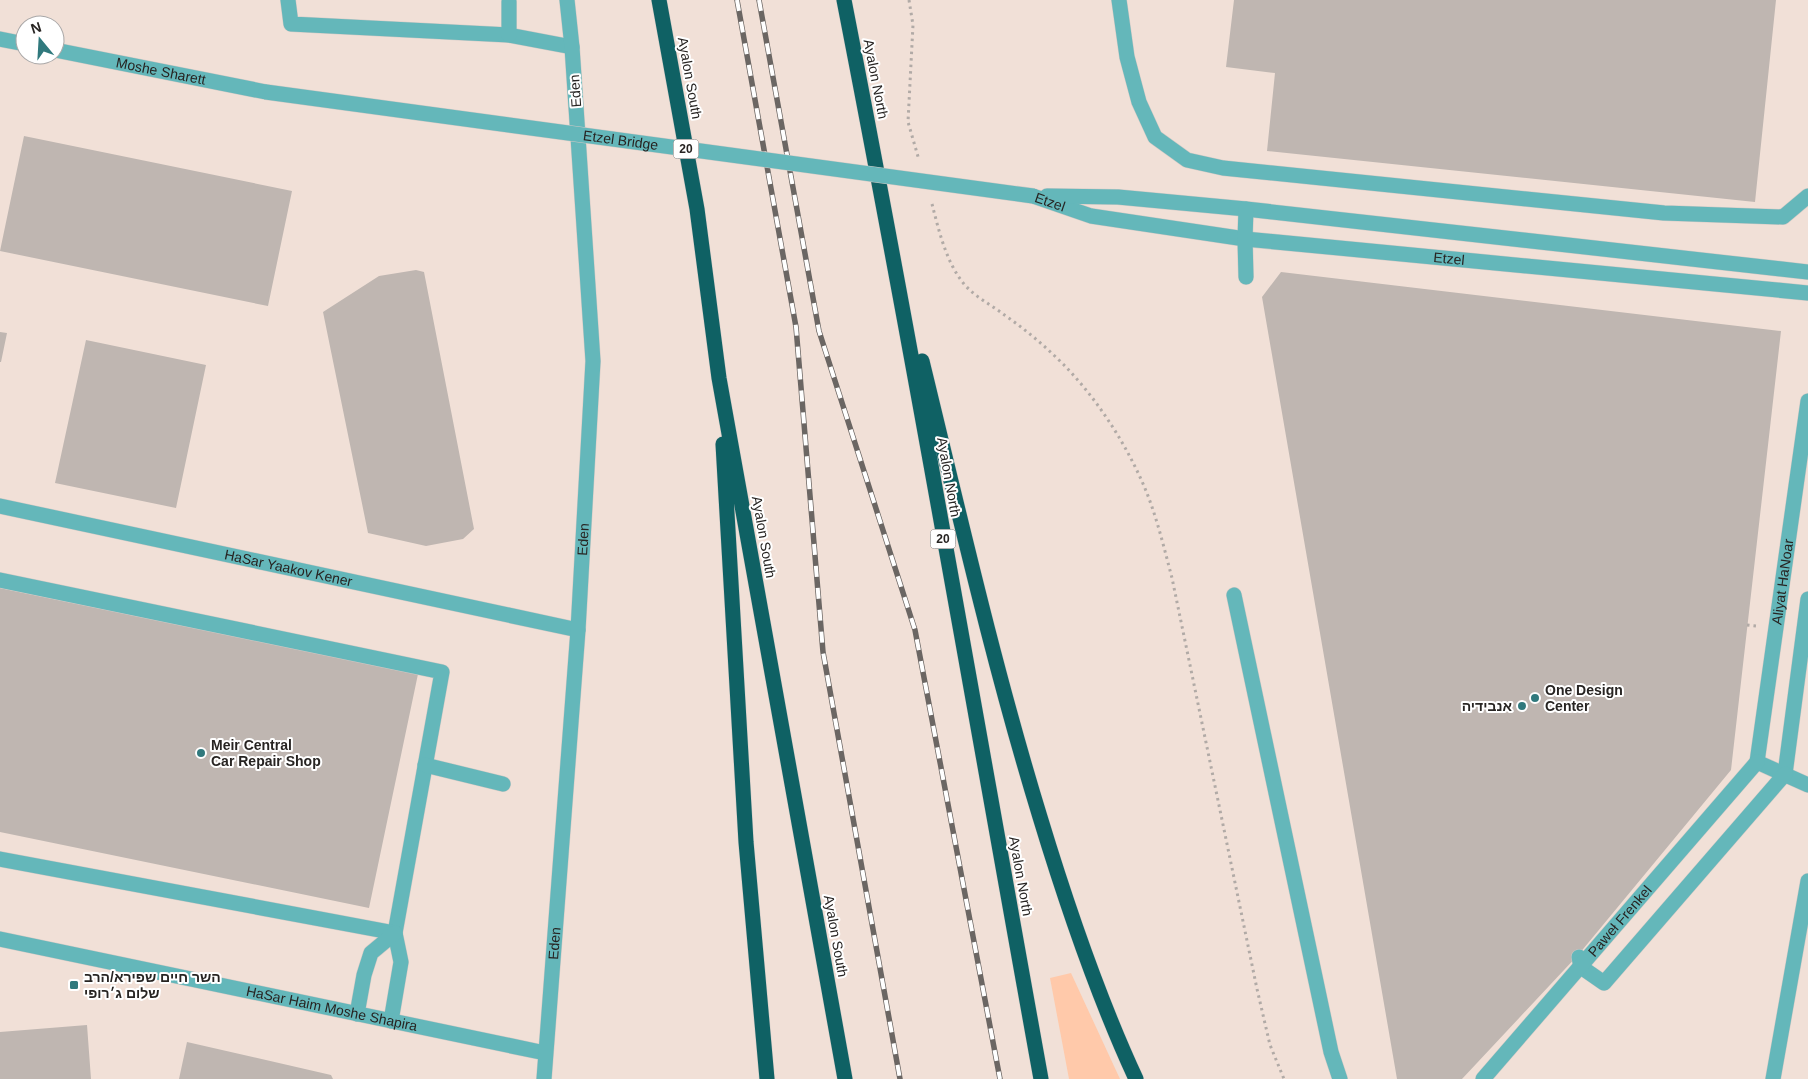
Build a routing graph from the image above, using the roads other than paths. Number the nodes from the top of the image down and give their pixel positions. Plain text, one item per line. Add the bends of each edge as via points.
1 (288, 0) edge
2 (567, 0) edge
3 (659, 0) edge
4 (844, 0) edge
5 (1119, 0) edge
6 (509, 2) dead end
7 (509, 36) junction
8 (0, 39) edge
9 (15, 42) edge
10 (572, 47) junction
11 (65, 52) edge
12 (266, 92) joint
13 (1033, 196) junction
14 (1808, 196) edge
15 (1246, 209) junction
16 (887, 220) junction
17 (1245, 239) junction
18 (1808, 272) edge
19 (1246, 277) dead end
20 (1808, 293) edge
21 (719, 378) junction
22 (1808, 401) edge
23 (0, 506) edge
24 (0, 580) edge
25 (1234, 595) dead end
26 (1808, 599) edge
27 (578, 630) junction
28 (1757, 762) junction
29 (425, 765) junction
30 (1785, 774) junction
31 (503, 784) dead end
32 (1808, 785) edge
33 (0, 859) edge
34 (1808, 881) edge
35 (395, 933) junction
36 (0, 939) edge
37 (1580, 961) junction
38 (358, 1014) junction
39 (391, 1020) junction
40 (545, 1053) junction
41 (544, 1079) edge
42 (768, 1079) edge
43 (845, 1079) edge
44 (1041, 1079) edge
45 (1136, 1079) edge
46 (1340, 1079) edge
47 (1483, 1079) edge
48 (1773, 1079) edge

1 - 7 street via 291,24
2 - 10 street, Eden
3 - 21 highway, Ayalon South / 20 via 696,210
4 - 16 highway, Ayalon North / 20
5 - 14 street via 1139,102 1155,137 1187,160 1223,168 1664,213 1783,217
6 - 7 street
7 - 10 street
8 - 9 street
10 - 27 street, Eden via 593,361
11 - 12 street, Moshe Sharett
12 - 13 street, Etzel Bridge, bridge
13 - 15 street, Etzel via 1118,197
13 - 17 street, Etzel via 1090,216
15 - 17 street
15 - 18 street, Etzel
16 - 44 highway, Ayalon North / 20
16 - 45 highway via 1020,753 1063,894 1119,1043
17 - 19 street
17 - 20 street, Etzel
21 - 42 highway via 746,842
21 - 43 highway, Ayalon South / 20
22 - 28 street, Aliyat HaNoar
23 - 27 street, HaSar Yaakov Kener
24 - 29 street via 442,672
25 - 46 street via 1331,1052
26 - 30 street, Aliyat HaNoar
27 - 40 street, Eden
28 - 30 street
28 - 37 street, Paweł Frenkel
29 - 31 street
29 - 35 street
30 - 32 street
30 - 37 street, Paweł Frenkel via 1604,983
33 - 35 street
34 - 48 street
35 - 38 street via 371,953
35 - 39 street via 401,962
36 - 38 street, HaSar Haim Moshe Shapira
37 - 47 street, Paweł Frenkel
38 - 39 street, HaSar Haim Moshe Shapira
39 - 40 street, HaSar Haim Moshe Shapira
40 - 41 street, Eden

